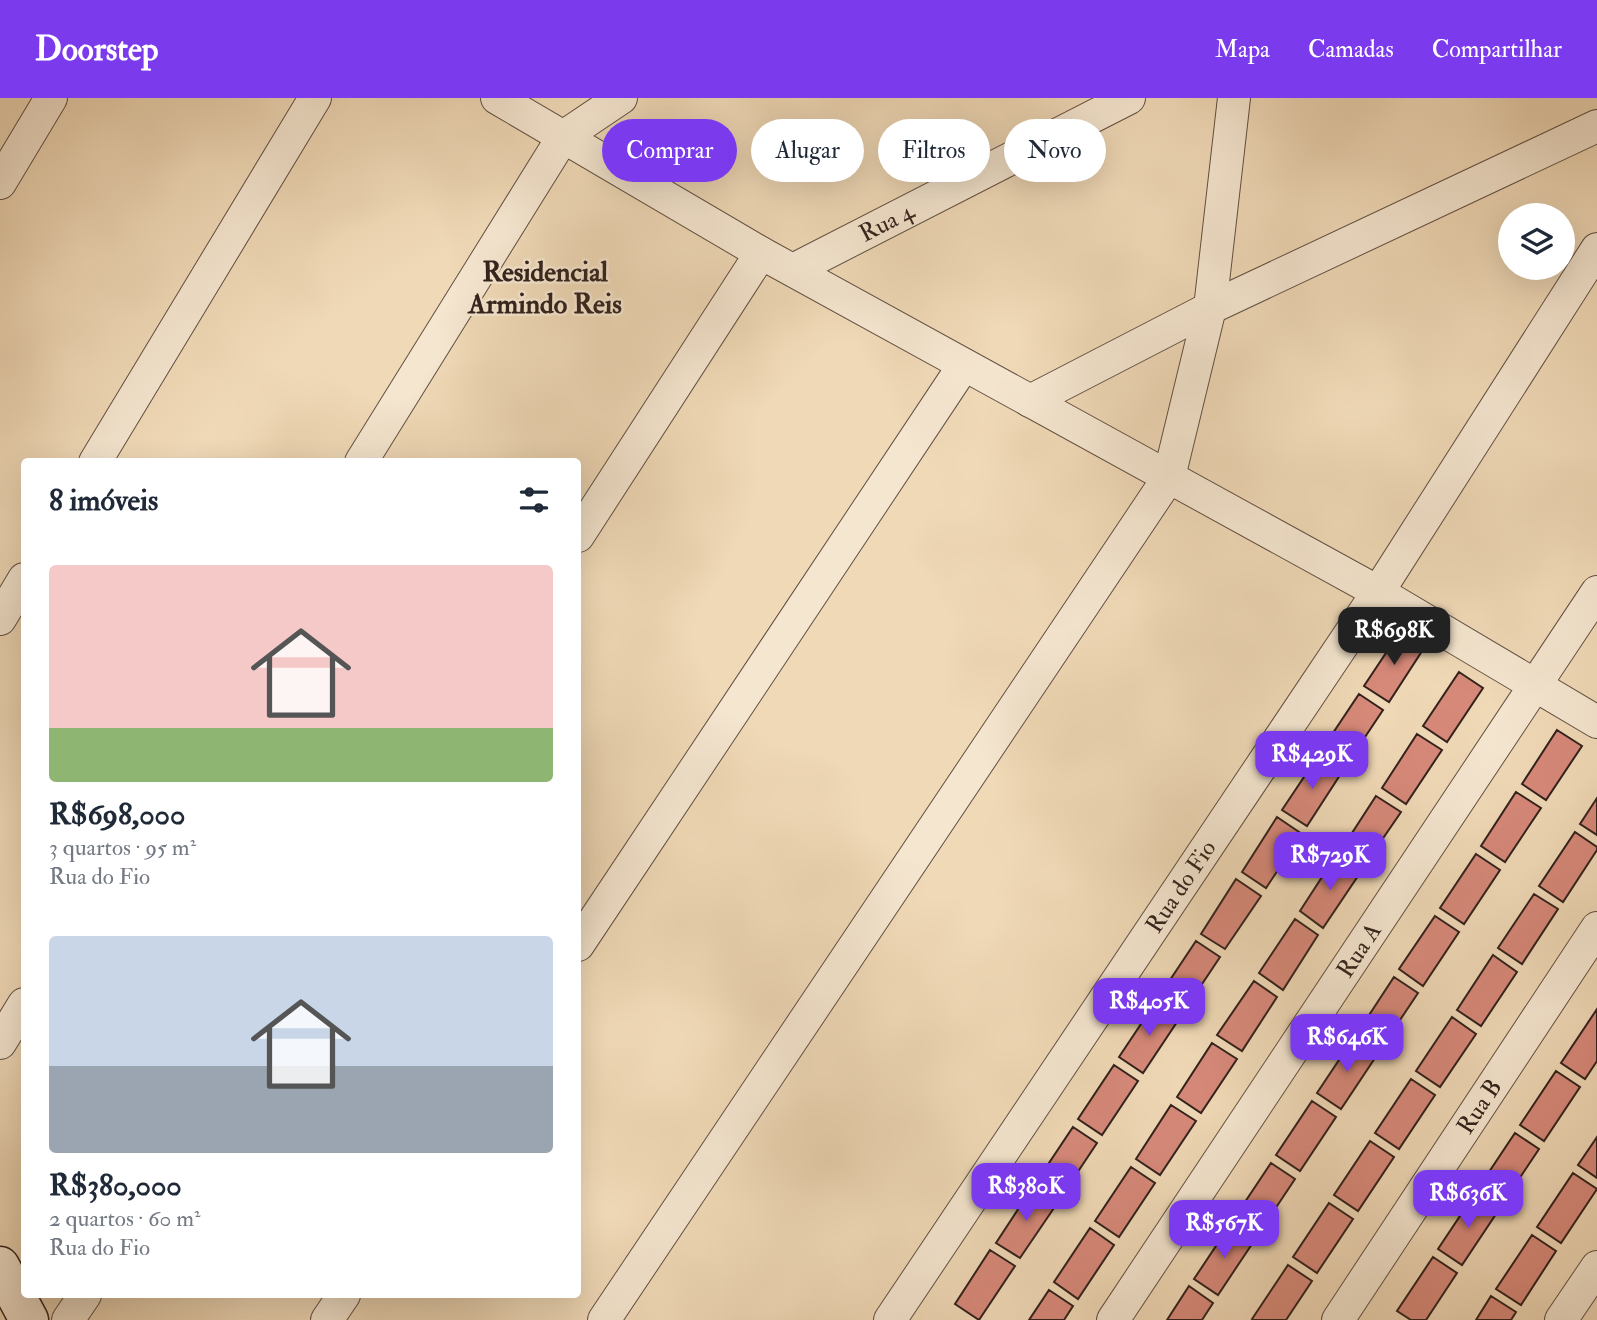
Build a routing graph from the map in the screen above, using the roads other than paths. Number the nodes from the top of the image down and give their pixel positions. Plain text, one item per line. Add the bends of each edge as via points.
1 (51, 98) edge
2 (315, 98) edge
3 (497, 98) edge
4 (621, 98) edge
5 (1129, 98) edge
6 (1234, 98) edge
7 (1597, 126) edge
8 (563, 137) junction
9 (0, 183) edge
10 (1597, 249) edge
11 (761, 253) junction
12 (793, 270) junction
13 (1210, 308) junction
14 (964, 365) junction
15 (1030, 401) junction
16 (97, 458) edge
17 (363, 458) edge
18 (1169, 477) junction
19 (581, 531) edge
20 (21, 584) edge
21 (1378, 592) junction
22 (1597, 592) edge
23 (0, 619) edge
24 (1535, 686) junction
25 (1597, 722) edge
26 (1597, 928) edge
27 (581, 940) edge
28 (21, 1009) edge
29 (0, 1043) edge
30 (0, 1266) edge
31 (1597, 1267) edge
32 (83, 1298) edge
33 (342, 1298) edge
34 (29, 1320) edge
35 (68, 1320) edge
36 (327, 1320) edge
37 (604, 1320) edge
38 (890, 1320) edge
39 (1113, 1320) edge
40 (1338, 1320) edge
41 (1561, 1320) edge

1 - 9 street
2 - 16 street
3 - 8 street
4 - 8 street
5 - 12 street, Rua 4
6 - 13 street
7 - 13 street
8 - 11 street
8 - 17 street
10 - 21 street, Rua do Fio
11 - 12 street
11 - 19 street
12 - 14 street
13 - 15 street
13 - 18 street
14 - 15 street
14 - 27 street
15 - 18 street
18 - 21 street
18 - 37 street
20 - 23 street
21 - 24 street
21 - 38 street, Rua do Fio
22 - 24 street, Rua A
24 - 25 street
24 - 39 street, Rua A
26 - 40 street, Rua B
28 - 29 street
30 - 34 main road
31 - 41 street
32 - 35 street
33 - 36 street

